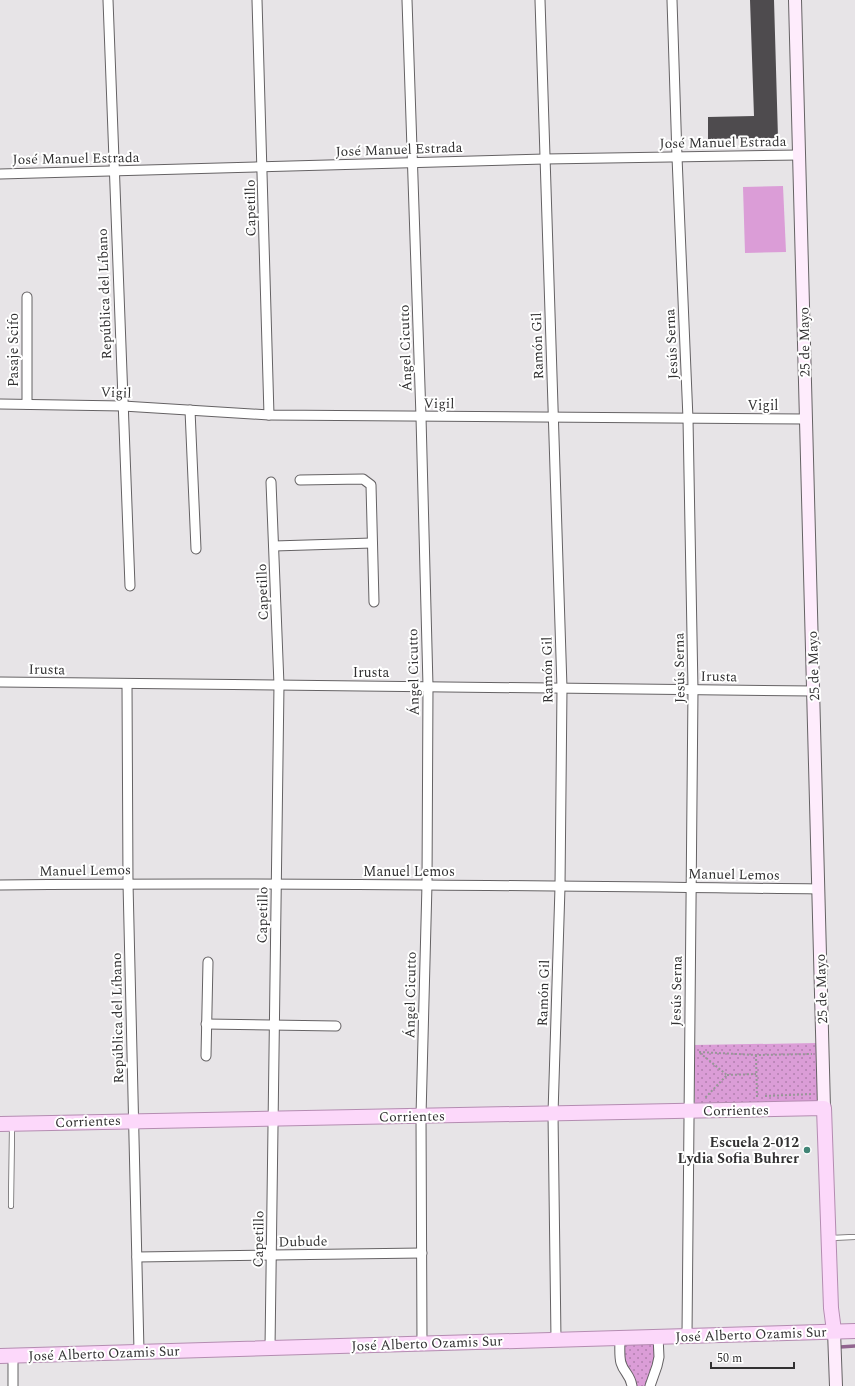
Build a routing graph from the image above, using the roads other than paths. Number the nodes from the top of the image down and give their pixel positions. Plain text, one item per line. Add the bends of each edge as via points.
1 (108, 0) edge
2 (257, 0) edge
3 (407, 0) edge
4 (540, 0) edge
5 (672, 0) edge
6 (795, 0) edge
7 (800, 155) junction
8 (677, 157) junction
9 (545, 159) junction
10 (412, 163) junction
11 (263, 167) junction
12 (114, 171) junction
13 (0, 174) edge
14 (27, 297) dead end
15 (0, 404) edge
16 (27, 404) junction
17 (122, 406) junction
18 (190, 410) junction
19 (269, 415) junction
20 (421, 417) junction
21 (554, 418) junction
22 (688, 419) junction
23 (806, 419) junction
24 (300, 480) dead end
25 (271, 482) dead end
26 (372, 543) junction
27 (274, 546) junction
28 (196, 549) dead end
29 (130, 586) dead end
30 (374, 602) dead end
31 (0, 682) edge
32 (127, 684) junction
33 (279, 685) junction
34 (428, 686) junction
35 (562, 688) junction
36 (693, 690) junction
37 (813, 691) junction
38 (128, 883) junction
39 (276, 884) junction
40 (427, 884) junction
41 (0, 885) edge
42 (560, 887) junction
43 (692, 888) junction
44 (819, 889) junction
45 (208, 962) dead end
46 (206, 1024) junction
47 (274, 1025) junction
48 (336, 1026) dead end
49 (206, 1056) dead end
50 (824, 1108) junction
51 (694, 1111) junction
52 (553, 1114) junction
53 (421, 1116) junction
54 (273, 1118) junction
55 (133, 1120) junction
56 (6, 1124) edge
57 (11, 1206) dead end
58 (855, 1237) edge
59 (829, 1238) junction
60 (422, 1253) junction
61 (272, 1255) junction
62 (137, 1257) junction
63 (855, 1330) edge
64 (834, 1331) junction
65 (687, 1335) junction
66 (658, 1336) junction
67 (620, 1338) junction
68 (556, 1339) junction
69 (422, 1343) junction
70 (270, 1348) junction
71 (139, 1351) junction
72 (7, 1356) edge
73 (13, 1386) edge
74 (632, 1386) edge
75 (650, 1386) edge
76 (836, 1386) edge

1 - 12 street, República del Líbano
2 - 11 street, Capetillo
3 - 10 street, Ángel Cicutto
4 - 9 street, Ramón Gil
5 - 8 street, Jesús Serna
6 - 7 street, 25 de Mayo
7 - 8 street, José Manuel Estrada
7 - 23 street, 25 de Mayo
8 - 9 street, José Manuel Estrada
8 - 22 street, Jesús Serna
9 - 10 street, José Manuel Estrada
9 - 21 street, Ramón Gil
10 - 11 street, José Manuel Estrada
10 - 20 street, Ángel Cicutto
11 - 12 street, José Manuel Estrada
11 - 19 street, Capetillo
12 - 13 street, José Manuel Estrada
12 - 17 street, República del Líbano
14 - 16 street, Pasaje Scifo
15 - 16 street, Vigil
16 - 17 street, Vigil
17 - 18 street, Vigil
17 - 29 street, República del Líbano
18 - 19 street, Vigil
18 - 28 street
19 - 20 street, Vigil
20 - 21 street, Vigil
20 - 34 street, Ángel Cicutto
21 - 22 street, Vigil
21 - 35 street, Ramón Gil
22 - 23 street, Vigil
22 - 36 street, Jesús Serna
23 - 37 street, 25 de Mayo
24 - 26 street via 363,479 371,485
25 - 27 street, Capetillo
26 - 27 street
26 - 30 street
27 - 33 street, Capetillo
31 - 32 street, Irusta
32 - 33 street, Irusta
32 - 38 street, República del Líbano
33 - 34 street, Irusta
33 - 39 street, Capetillo
34 - 35 street, Irusta
34 - 40 street, Ángel Cicutto
35 - 36 street, Irusta
35 - 42 street, Ramón Gil
36 - 37 street, Irusta
36 - 43 street, Jesús Serna
37 - 44 street, 25 de Mayo
38 - 39 street, Manuel Lemos
38 - 41 street, Manuel Lemos
38 - 55 street, República del Líbano
39 - 40 street, Manuel Lemos
39 - 47 street, Capetillo
40 - 42 street, Manuel Lemos
40 - 53 street, Ángel Cicutto
42 - 43 street, Manuel Lemos
42 - 52 street, Ramón Gil
43 - 44 street, Manuel Lemos
43 - 51 street, Jesús Serna
44 - 50 street, 25 de Mayo
45 - 46 street
46 - 47 street
46 - 49 street
47 - 48 street
47 - 54 street, Capetillo
50 - 51 main road, Corrientes
50 - 59 main road, 25 de Mayo
51 - 52 main road, Corrientes
51 - 65 street, Jesús Serna
52 - 53 main road, Corrientes
52 - 68 street, Ramón Gil
53 - 54 main road, Corrientes
53 - 60 street, Ángel Cicutto
54 - 55 main road, Corrientes
54 - 61 street, Capetillo
55 - 56 main road, Corrientes
55 - 62 street, República del Líbano
56 - 57 lane
58 - 59 lane
59 - 64 main road, 25 de Mayo
60 - 61 street, Dubude
60 - 69 street, Ángel Cicutto
61 - 62 street, Dubude
61 - 70 street, Capetillo
62 - 71 street, República del Líbano
63 - 64 main road, José Alberto Ozamis Sur
64 - 65 main road, José Alberto Ozamis Sur
64 - 76 street
65 - 66 main road, José Alberto Ozamis Sur
66 - 67 main road, José Alberto Ozamis Sur
66 - 75 street via 659,1357
67 - 68 main road, José Alberto Ozamis Sur
67 - 74 street via 621,1363 631,1378
68 - 69 main road, José Alberto Ozamis Sur
69 - 70 main road, José Alberto Ozamis Sur
70 - 71 main road, José Alberto Ozamis Sur
71 - 72 main road, José Alberto Ozamis Sur
72 - 73 street

